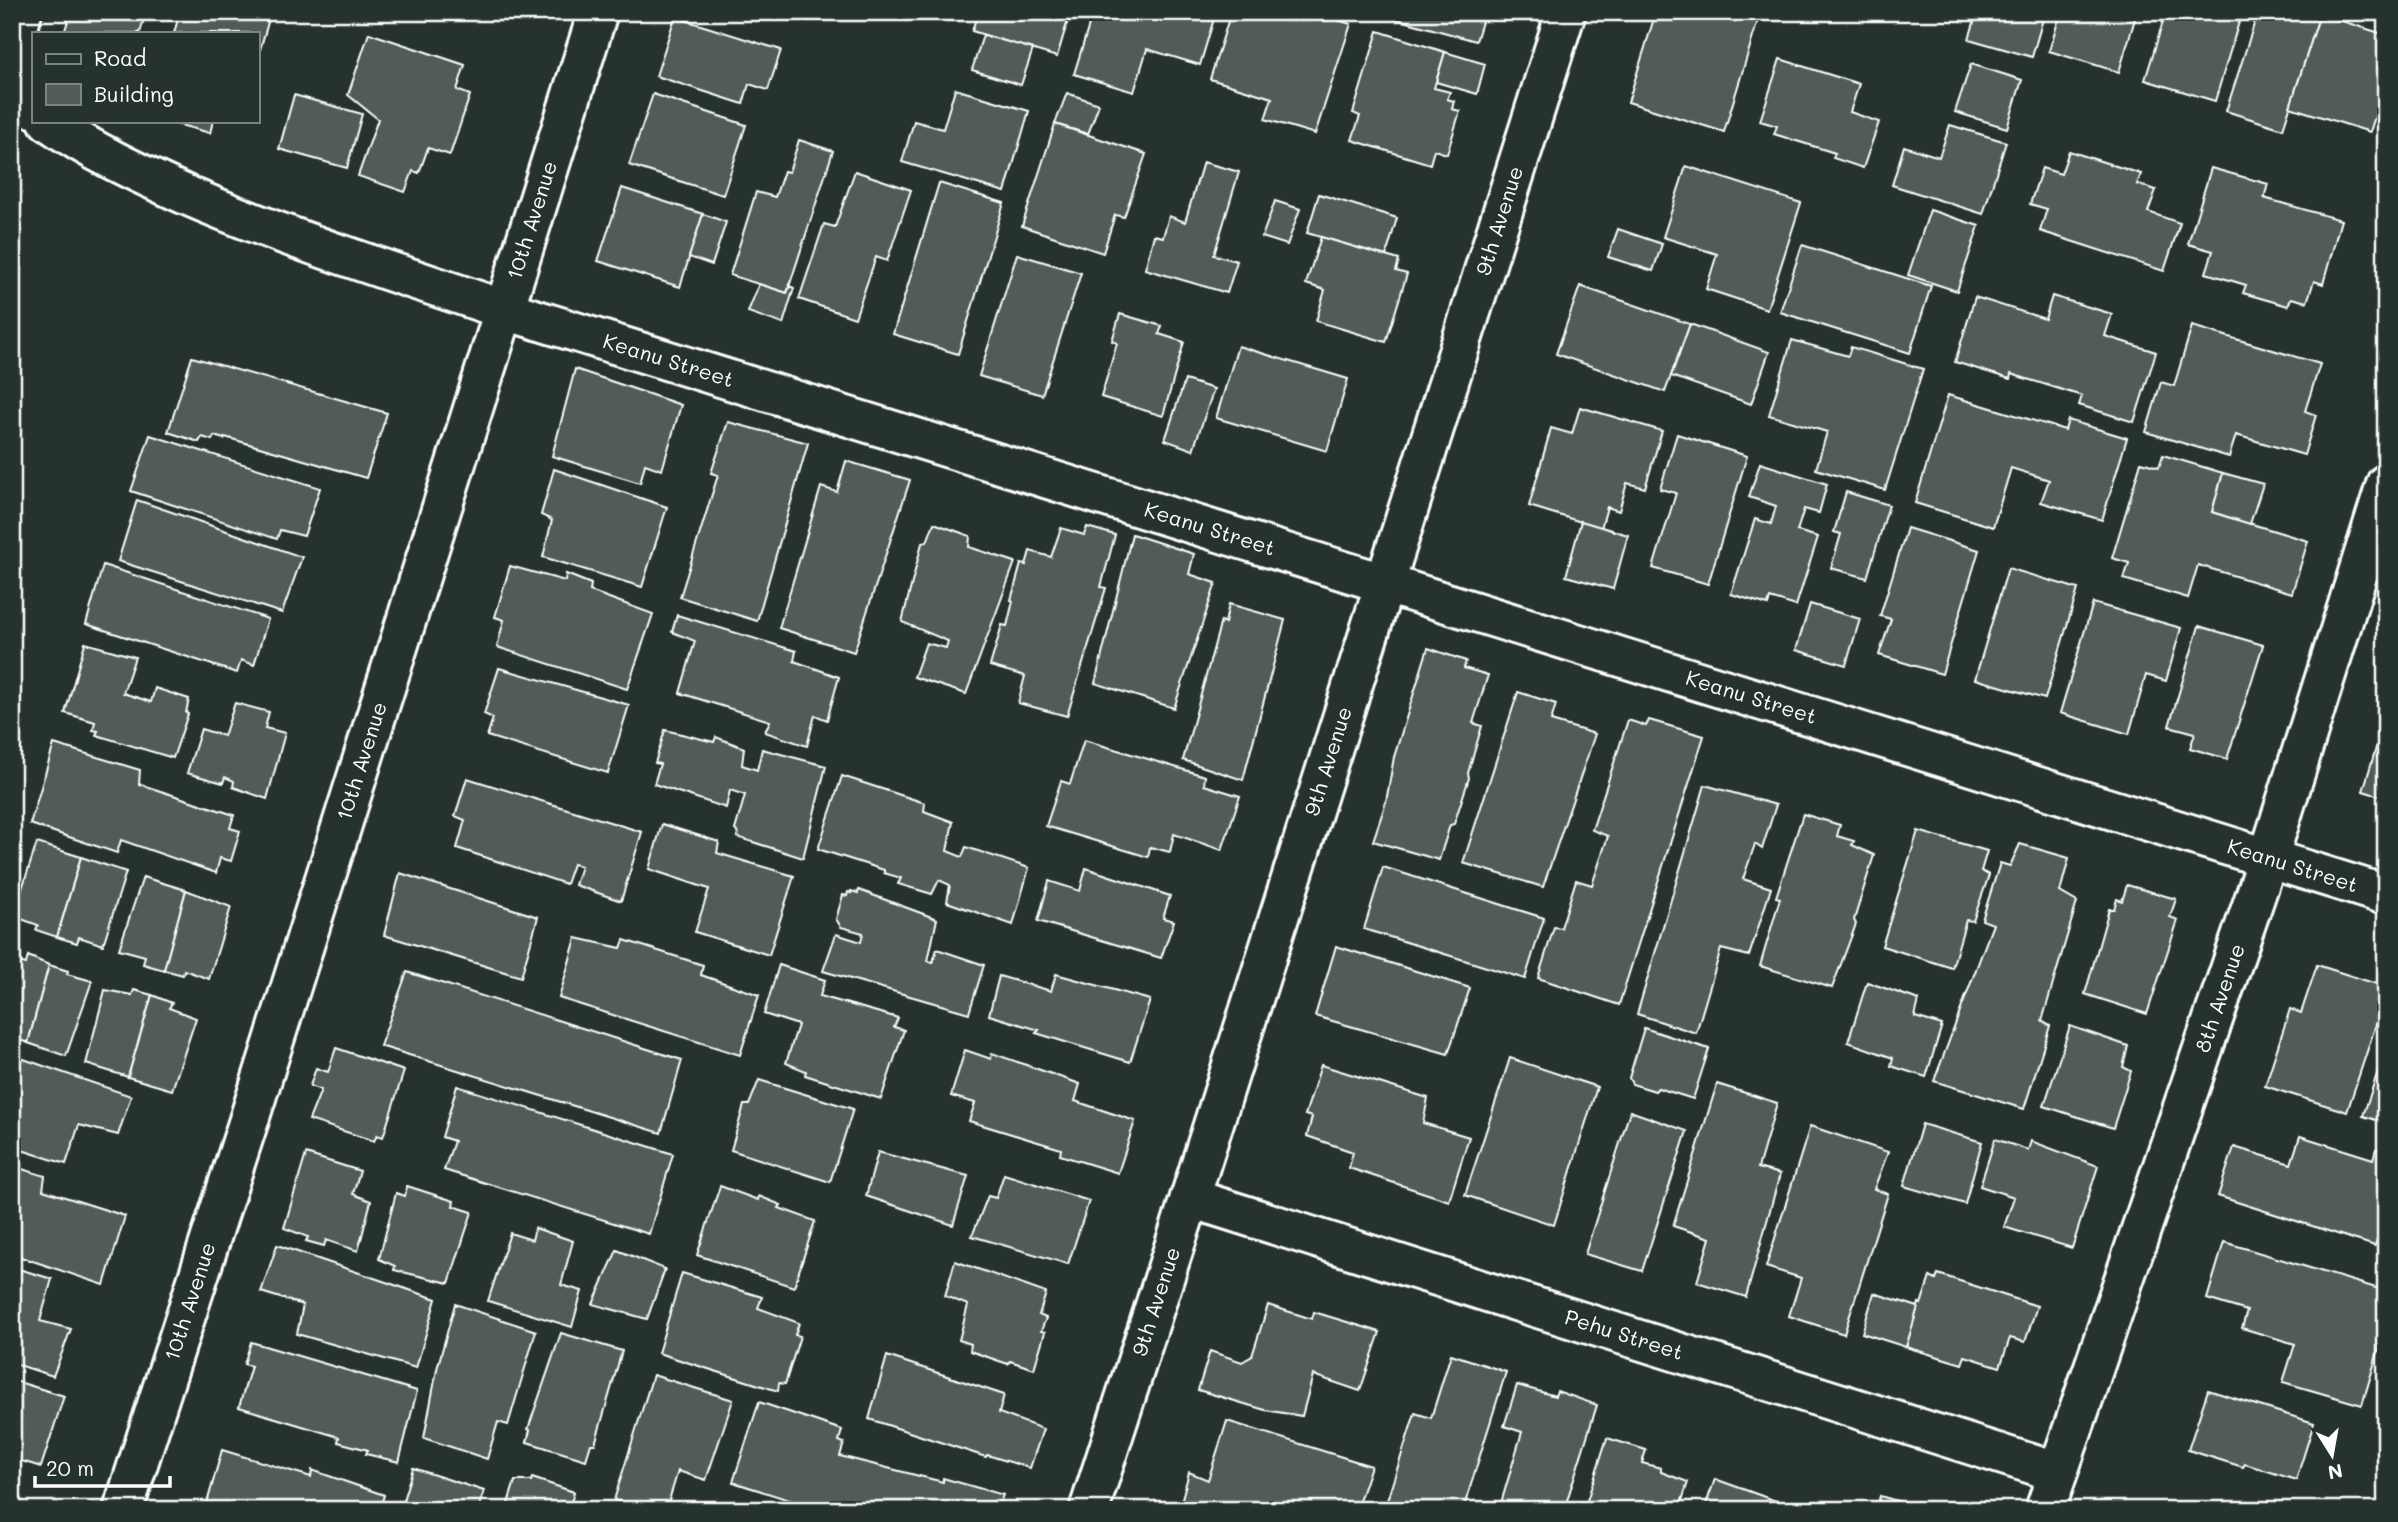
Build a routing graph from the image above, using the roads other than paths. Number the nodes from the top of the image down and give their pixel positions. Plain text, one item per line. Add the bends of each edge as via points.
1 (23, 12) edge
2 (598, 12) edge
3 (1566, 12) edge
4 (32, 107) edge
5 (50, 122) edge
6 (505, 310) junction
7 (2386, 484) edge
8 (1385, 583) junction
9 (2269, 859) junction
10 (2386, 895) edge
11 (1191, 1198) junction
12 (2057, 1472) junction
13 (123, 1510) edge
14 (1089, 1510) edge
15 (2045, 1510) edge

1 - 4 street via 14,50 15,71 18,87
2 - 6 street, 10th Avenue
3 - 8 street, 9th Avenue
5 - 6 street, Keanu Street via 118,162 228,213
6 - 8 street, Keanu Street
6 - 13 street, 10th Avenue
7 - 9 street, 8th Avenue
8 - 9 street, Keanu Street
8 - 11 street, 9th Avenue
9 - 10 street, Keanu Street
9 - 12 street, 8th Avenue
11 - 12 street, Pehu Street
11 - 14 street, 9th Avenue
12 - 15 street, 8th Avenue

